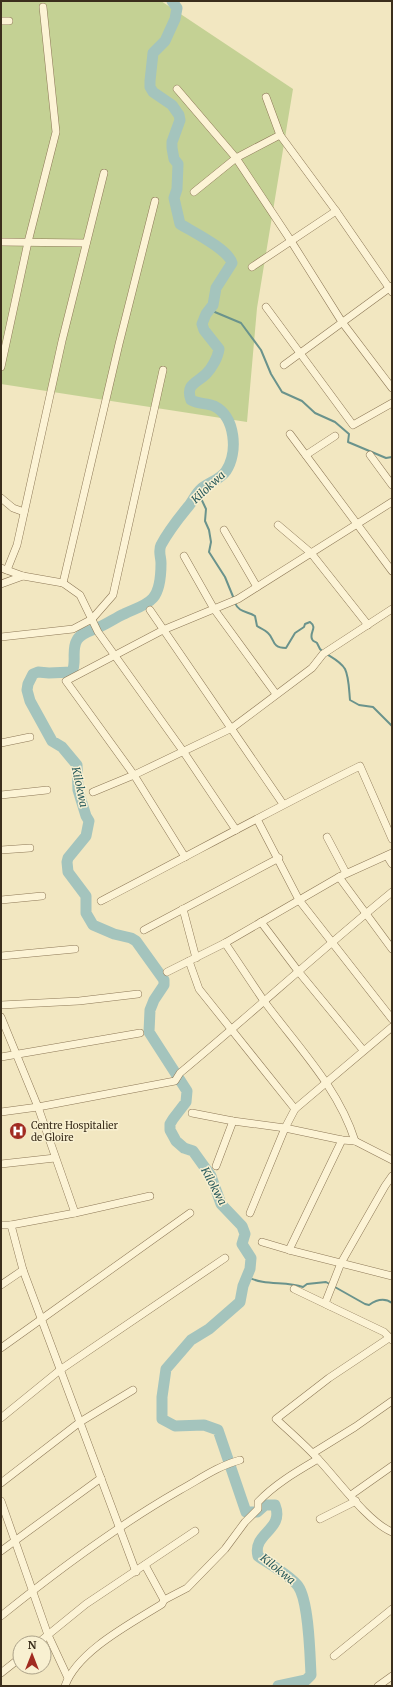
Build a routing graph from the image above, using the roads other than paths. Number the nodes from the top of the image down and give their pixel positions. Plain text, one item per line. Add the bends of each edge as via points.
1 (43, 7) dead end
2 (1, 21) edge
3 (9, 21) dead end
4 (177, 89) dead end
5 (266, 97) dead end
6 (280, 135) junction
7 (236, 158) junction
8 (104, 173) dead end
9 (194, 192) dead end
10 (155, 201) dead end
11 (336, 212) junction
12 (291, 241) junction
13 (1, 242) edge
14 (28, 242) junction
15 (86, 243) junction
16 (252, 267) dead end
17 (391, 289) edge
18 (266, 307) dead end
19 (342, 322) junction
20 (300, 353) junction
21 (284, 365) dead end
22 (1, 367) edge
23 (164, 370) dead end
24 (392, 388) edge
25 (392, 403) edge
26 (290, 434) dead end
27 (335, 436) dead end
28 (306, 455) junction
29 (370, 455) dead end
30 (392, 485) edge
31 (1, 498) edge
32 (392, 502) edge
33 (24, 512) junction
34 (278, 525) dead end
35 (357, 525) junction
36 (224, 530) dead end
37 (311, 553) junction
38 (184, 556) dead end
39 (4, 569) edge
40 (392, 571) edge
41 (23, 576) junction
42 (63, 583) junction
43 (1, 584) edge
44 (257, 587) junction
45 (214, 609) junction
46 (392, 609) edge
47 (150, 610) dead end
48 (95, 625) junction
49 (368, 625) junction
50 (163, 630) junction
51 (1, 637) edge
52 (114, 655) junction
53 (276, 694) junction
54 (232, 728) junction
55 (30, 737) dead end
56 (1, 743) edge
57 (183, 751) junction
58 (134, 775) junction
59 (47, 790) dead end
60 (93, 792) dead end
61 (1, 795) edge
62 (283, 804) junction
63 (257, 819) junction
64 (236, 830) junction
65 (327, 837) dead end
66 (392, 839) edge
67 (30, 848) dead end
68 (1, 850) edge
69 (389, 854) edge
70 (185, 857) junction
71 (278, 858) junction
72 (392, 864) edge
73 (346, 873) junction
74 (339, 877) junction
75 (392, 892) edge
76 (42, 896) dead end
77 (1, 900) edge
78 (299, 900) junction
79 (101, 901) dead end
80 (183, 909) junction
81 (365, 914) junction
82 (262, 922) junction
83 (144, 930) dead end
84 (225, 943) junction
85 (332, 943) junction
86 (75, 949) dead end
87 (392, 949) edge
88 (1, 956) edge
89 (193, 960) junction
90 (298, 971) junction
91 (168, 972) dead end
92 (138, 994) dead end
93 (264, 1001) junction
94 (1, 1005) edge
95 (1, 1017) edge
96 (392, 1019) edge
97 (392, 1027) edge
98 (232, 1030) junction
99 (140, 1033) dead end
100 (363, 1050) junction
101 (16, 1055) junction
102 (1, 1057) edge
103 (326, 1082) junction
104 (38, 1108) junction
105 (295, 1108) junction
106 (1, 1112) edge
107 (192, 1113) dead end
108 (233, 1121) junction
109 (285, 1128) junction
110 (342, 1140) junction
111 (355, 1141) junction
112 (55, 1158) junction
113 (392, 1160) edge
114 (1, 1164) edge
115 (216, 1166) dead end
116 (392, 1176) edge
117 (150, 1196) dead end
118 (75, 1213) junction
119 (190, 1213) dead end
120 (250, 1213) dead end
121 (1, 1225) edge
122 (11, 1225) junction
123 (262, 1242) dead end
124 (289, 1250) junction
125 (225, 1258) dead end
126 (341, 1263) junction
127 (23, 1270) junction
128 (392, 1276) edge
129 (1, 1285) edge
130 (294, 1289) dead end
131 (330, 1306) junction
132 (41, 1319) junction
133 (391, 1339) edge
134 (1, 1348) edge
135 (60, 1370) junction
136 (133, 1390) dead end
137 (392, 1401) edge
138 (1, 1418) edge
139 (80, 1422) junction
140 (316, 1456) junction
141 (237, 1460) dead end
142 (392, 1466) edge
143 (101, 1478) junction
144 (1, 1483) edge
145 (350, 1495) junction
146 (1, 1501) edge
147 (356, 1501) junction
148 (320, 1520) dead end
149 (119, 1528) junction
150 (195, 1531) dead end
151 (392, 1532) edge
152 (14, 1541) junction
153 (1, 1551) edge
154 (146, 1565) junction
155 (136, 1572) junction
156 (33, 1590) junction
157 (164, 1600) junction
158 (392, 1610) edge
159 (1, 1616) edge
160 (48, 1635) joint
161 (52, 1644) edge
162 (334, 1656) dead end
163 (12, 1664) edge
164 (1, 1673) edge
165 (392, 1676) edge
166 (68, 1678) junction
167 (65, 1686) edge
168 (378, 1686) edge

1 - 14 street via 56,132
2 - 3 street
4 - 7 street
5 - 6 street
6 - 7 street
6 - 11 street
7 - 9 street
7 - 12 street
8 - 15 street
10 - 42 street
11 - 12 street
11 - 17 street
12 - 16 street
12 - 19 street
13 - 14 street
14 - 15 street
14 - 22 street
15 - 33 street
17 - 19 street
18 - 20 street
19 - 20 street
19 - 24 street
20 - 21 street
20 - 25 street via 353,426
23 - 48 street via 113,595
26 - 28 street
27 - 28 street
28 - 35 street
29 - 30 street
31 - 33 street via 13,508
32 - 35 street
33 - 39 street via 17,545
34 - 37 street
35 - 37 street
35 - 40 street
36 - 44 street
37 - 44 street
37 - 49 street
38 - 45 street
39 - 41 street
41 - 42 street
41 - 43 street
42 - 48 street via 80,595
44 - 45 street via 238,599
45 - 50 street
45 - 53 street
46 - 49 street
47 - 50 street
48 - 51 street
48 - 52 street
49 - 53 street via 326,652 312,668
50 - 52 street
50 - 54 street
52 - 57 street
52 - 58 street via 66,680
53 - 54 street
54 - 57 street
54 - 62 street
55 - 56 street
57 - 58 street
57 - 64 street
58 - 60 street
58 - 70 street
59 - 61 street
62 - 63 street
62 - 66 street via 360,766
63 - 64 street
63 - 71 street
64 - 70 street
65 - 73 street
67 - 68 street
69 - 72 street
69 - 73 street
70 - 79 street
71 - 78 street
71 - 80 street
73 - 74 street
74 - 78 street
74 - 81 street
75 - 81 street
76 - 77 street
78 - 82 street
78 - 85 street
80 - 83 street
80 - 89 street
81 - 85 street
81 - 87 street
82 - 84 street
82 - 90 street
84 - 89 street
84 - 93 street
85 - 90 street
85 - 96 street
86 - 88 street
89 - 91 street
89 - 98 street via 199,988
90 - 93 street
90 - 100 street
92 - 94 street via 79,1001
93 - 98 street
93 - 103 street
95 - 101 street
97 - 100 street
98 - 104 street via 180,1073 175,1081
98 - 105 street
99 - 101 street
100 - 103 street
101 - 102 street
101 - 104 street
103 - 105 street
103 - 111 street via 349,1122
104 - 106 street
104 - 112 street
105 - 109 street
107 - 108 street
108 - 109 street
108 - 115 street
109 - 110 street
109 - 120 street
110 - 111 street
110 - 124 street
111 - 113 street
112 - 114 street
112 - 118 street
116 - 126 street
117 - 118 street
118 - 122 street
119 - 132 street
121 - 122 street
122 - 127 street
123 - 124 street
124 - 126 street
125 - 135 street
126 - 128 street
126 - 131 street via 326,1301
127 - 129 street
127 - 132 street
130 - 131 street
131 - 133 street via 384,1332
132 - 134 street
132 - 135 street
133 - 140 street via 328,1378 276,1419
135 - 138 street
135 - 139 street
136 - 139 street
137 - 140 street
139 - 143 street
139 - 144 street
140 - 145 street
140 - 157 street via 268,1491 258,1502 258,1509 225,1549 187,1588
141 - 149 street via 225,1464 146,1509
142 - 145 street
143 - 149 street
143 - 152 street
145 - 147 street
146 - 152 street
147 - 148 street
147 - 151 street via 382,1528
149 - 155 street
149 - 156 street
150 - 154 street
152 - 153 street
152 - 156 street
154 - 155 street
154 - 157 street
155 - 160 street via 86,1604
156 - 159 street
156 - 160 street
157 - 166 street via 162,1604 92,1650
158 - 162 street
161 - 166 street
163 - 164 street
165 - 168 street
166 - 167 street

